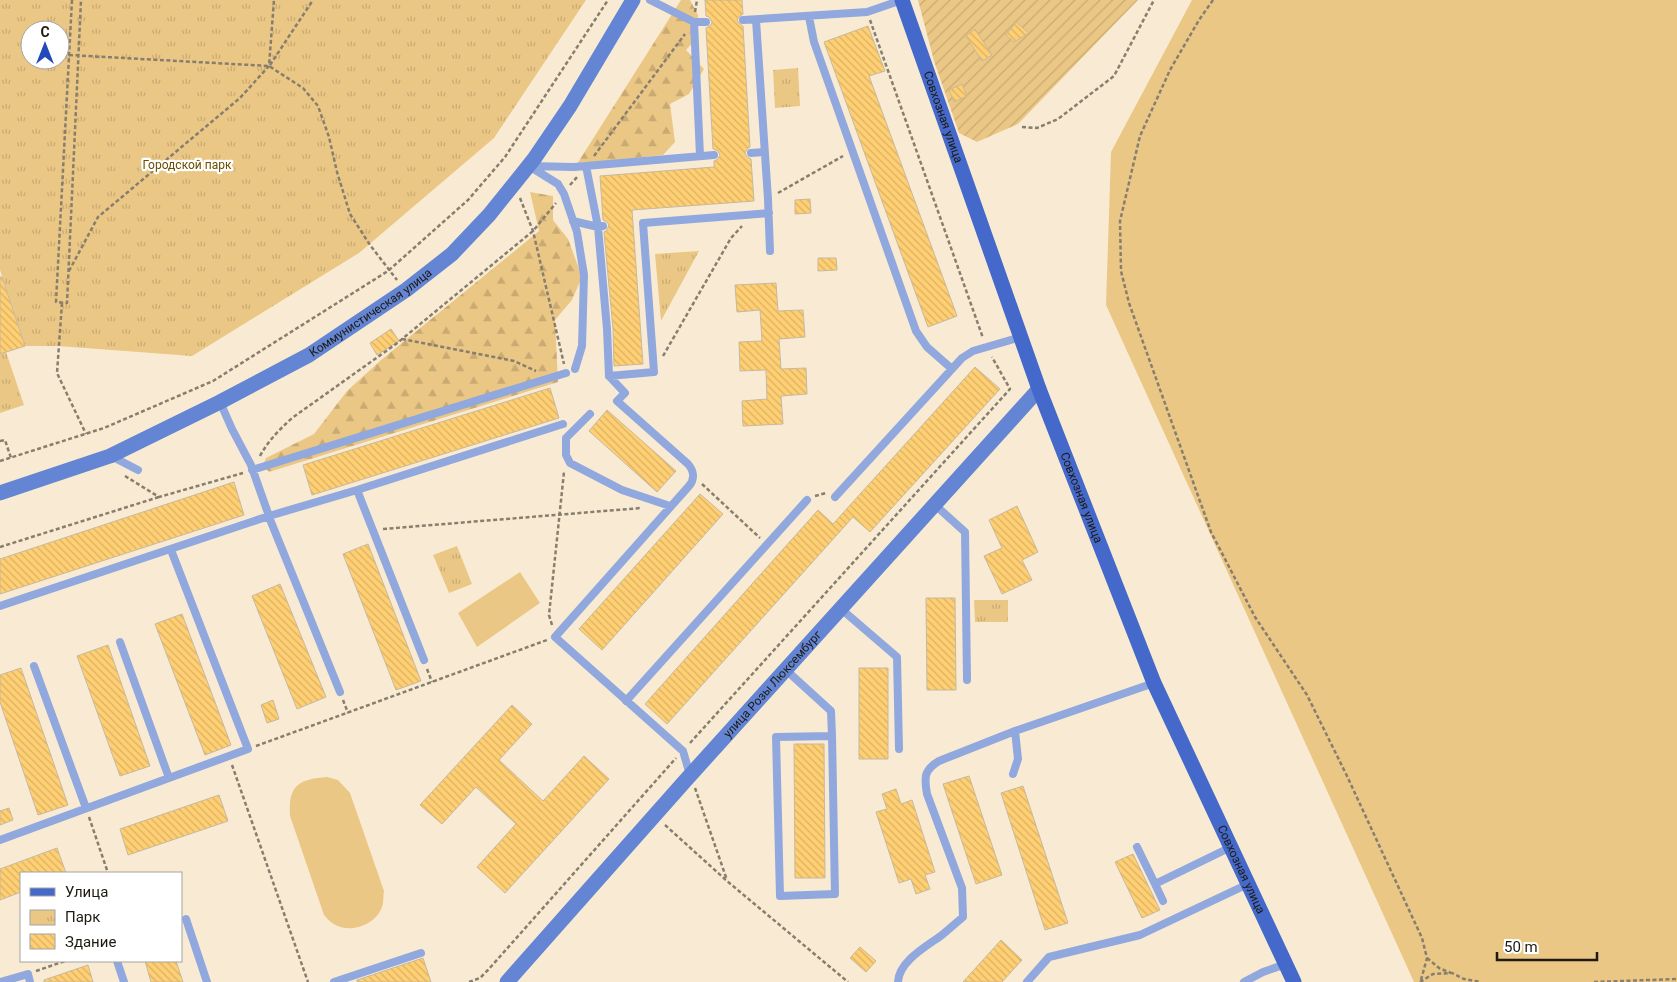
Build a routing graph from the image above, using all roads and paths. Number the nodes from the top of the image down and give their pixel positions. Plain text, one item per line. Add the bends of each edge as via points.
1 (72, 0) edge
2 (81, 0) edge
3 (274, 0) edge
4 (313, 0) edge
5 (608, 0) edge
6 (634, 0) edge
7 (650, 0) edge
8 (902, 0) edge
9 (1154, 0) edge
10 (1213, 0) edge
11 (867, 12) junction
12 (809, 17) junction
13 (743, 20) dead end
14 (756, 20) junction
15 (694, 22) junction
16 (706, 22) dead end
17 (70, 37) edge
18 (70, 55) edge
19 (78, 56) junction
20 (269, 66) junction
21 (68, 70) edge
22 (1022, 127) dead end
23 (852, 151) junction
24 (764, 152) junction
25 (751, 153) dead end
26 (714, 155) dead end
27 (700, 156) junction
28 (529, 166) junction
29 (586, 166) junction
30 (515, 184) junction
31 (564, 194) junction
32 (768, 199) junction
33 (769, 213) junction
34 (760, 214) junction
35 (573, 221) junction
36 (644, 223) junction
37 (633, 224) dead end
38 (601, 227) junction
39 (533, 231) junction
40 (770, 251) dead end
41 (388, 271) junction
42 (68, 273) junction
43 (406, 290) junction
44 (62, 303) junction
45 (1020, 337) junction
46 (402, 339) junction
47 (986, 347) junction
48 (575, 369) dead end
49 (952, 369) junction
50 (654, 372) junction
51 (539, 373) dead end
52 (566, 373) joint
53 (609, 376) junction
54 (1039, 389) junction
55 (220, 402) junction
56 (590, 414) dead end
57 (563, 424) dead end
58 (86, 434) junction
59 (0, 441) edge
60 (566, 455) junction
61 (110, 456) junction
62 (11, 458) junction
63 (0, 462) edge
64 (138, 470) dead end
65 (252, 470) junction
66 (124, 476) dead end
67 (693, 477) junction
68 (357, 490) junction
69 (0, 493) edge
70 (816, 495) dead end
71 (832, 495) joint
72 (159, 497) junction
73 (807, 500) dead end
74 (934, 504) junction
75 (670, 506) junction
76 (641, 508) dead end
77 (269, 517) junction
78 (373, 530) junction
79 (767, 544) junction
80 (0, 547) edge
81 (171, 550) junction
82 (0, 606) edge
83 (840, 608) junction
84 (555, 637) junction
85 (120, 642) dead end
86 (424, 660) joint
87 (34, 666) dead end
88 (786, 670) junction
89 (967, 680) dead end
90 (432, 682) junction
91 (1154, 683) junction
92 (340, 692) dead end
93 (626, 701) junction
94 (1015, 731) junction
95 (832, 736) junction
96 (248, 749) junction
97 (899, 749) dead end
98 (682, 751) junction
99 (229, 756) junction
100 (1013, 774) dead end
101 (690, 775) junction
102 (169, 778) junction
103 (86, 808) junction
104 (654, 816) junction
105 (0, 840) edge
106 (1137, 847) dead end
107 (1231, 847) junction
108 (108, 872) edge
109 (727, 881) junction
110 (1156, 884) junction
111 (1248, 884) junction
112 (1164, 901) dead end
113 (186, 919) dead end
114 (421, 953) dead end
115 (1427, 958) junction
116 (62, 962) edge
117 (117, 962) edge
118 (1286, 964) junction
119 (1452, 973) junction
120 (28, 974) junction
121 (1677, 979) edge
122 (1421, 981) edge
123 (2, 982) edge
124 (30, 982) edge
125 (124, 982) edge
126 (207, 982) edge
127 (308, 982) edge
128 (334, 982) edge
129 (469, 982) edge
130 (507, 982) edge
131 (848, 982) edge
132 (898, 982) edge
133 (1027, 982) edge
134 (1244, 982) edge
135 (1294, 982) edge
136 (1482, 982) edge
137 (1594, 982) edge

1 - 17 path
2 - 19 path
3 - 20 path
4 - 20 path
5 - 41 path via 505,157 468,200
6 - 28 street, Коммунистическая улица via 570,106
7 - 15 lane
8 - 11 lane
8 - 45 main road, Совхозная улица
9 - 22 path via 1114,76 1058,119 1037,128
10 - 115 path via 1170,70 1140,136 1120,221 1121,271 1129,303 1211,532 1255,617 1307,695 1422,938
11 - 12 lane
11 - 47 path
12 - 14 lane
12 - 23 lane via 814,42
13 - 14 lane
14 - 24 lane
15 - 16 lane
15 - 27 lane
15 - 29 path
18 - 19 path
19 - 20 path
19 - 42 path
20 - 41 path via 303,88 318,106 350,214
20 - 42 path via 240,98 98,217
21 - 44 path via 56,302
23 - 32 path
23 - 49 lane via 919,337
24 - 25 lane
24 - 32 lane
26 - 27 lane
27 - 29 lane
28 - 29 lane
28 - 30 street, Коммунистическая улица
28 - 31 lane via 558,184
29 - 31 path
29 - 38 lane
30 - 39 path
30 - 43 street, Коммунистическая улица via 452,254
31 - 35 lane
31 - 39 path
32 - 33 lane
33 - 34 lane
33 - 40 lane
34 - 36 lane
34 - 50 path via 750,219 731,238
35 - 38 lane
35 - 48 lane via 584,275 582,346
36 - 37 lane
36 - 50 lane
38 - 53 lane
39 - 46 path
39 - 52 path
41 - 43 path
41 - 58 path via 213,381
42 - 44 path via 67,303
43 - 55 street, Коммунистическая улица via 309,355
44 - 58 path via 57,373
45 - 47 lane
45 - 54 main road, Совхозная улица
46 - 51 path via 514,361
46 - 65 path via 292,418 276,432
47 - 49 lane via 968,354
47 - 98 path via 1010,389
49 - 71 lane
50 - 53 lane
52 - 65 lane
53 - 67 lane via 625,393 617,401 688,464
54 - 74 street, улица Розы Люксембург
54 - 91 main road, Совхозная улица
55 - 61 street, Коммунистическая улица
55 - 65 lane
56 - 60 lane via 566,438
57 - 68 lane
58 - 62 path
59 - 62 path via 5,440
60 - 75 lane via 570,463 601,480
60 - 84 path via 549,615
61 - 64 lane
61 - 69 street, Коммунистическая улица
62 - 63 path
65 - 72 path
65 - 77 lane
66 - 72 path
67 - 75 lane
67 - 79 path
68 - 77 lane
68 - 78 lane
70 - 71 path
72 - 80 path
73 - 79 lane
74 - 83 street, улица Розы Люксембург
74 - 89 lane via 965,532
75 - 84 lane
76 - 78 path
77 - 81 lane
77 - 92 lane
78 - 86 lane
79 - 93 lane
81 - 82 lane
81 - 96 lane
83 - 88 street, улица Розы Люксембург
83 - 97 lane via 897,657
84 - 90 path
84 - 93 lane
85 - 102 lane
86 - 90 path
87 - 103 lane
88 - 95 lane via 831,711
88 - 101 street, улица Розы Люксембург
90 - 96 path
91 - 94 lane
91 - 107 main road, Совхозная улица
93 - 98 lane
94 - 100 lane via 1018,759
94 - 132 lane via 939,761 927,772 927,794 962,888 963,917 917,952 899,975
95 - 95 lane via 776,737 780,896 835,894
96 - 99 lane
98 - 101 lane
98 - 129 path via 488,970
99 - 102 lane
99 - 127 path
101 - 104 street, улица Розы Люксембург
101 - 109 path
102 - 103 lane
103 - 105 lane
103 - 108 path
104 - 109 path
104 - 130 street, улица Розы Люксембург
106 - 110 lane
107 - 110 lane
107 - 111 main road, Совхозная улица
109 - 131 path
110 - 112 lane
111 - 118 main road, Совхозная улица
111 - 133 lane via 1140,935 1049,957
113 - 126 lane
114 - 128 lane
115 - 119 path
115 - 122 path
116 - 120 path
117 - 125 lane
118 - 134 lane
118 - 135 main road, Совхозная улица
119 - 122 path via 1433,974
119 - 136 path
120 - 123 lane
120 - 124 lane
121 - 137 path

